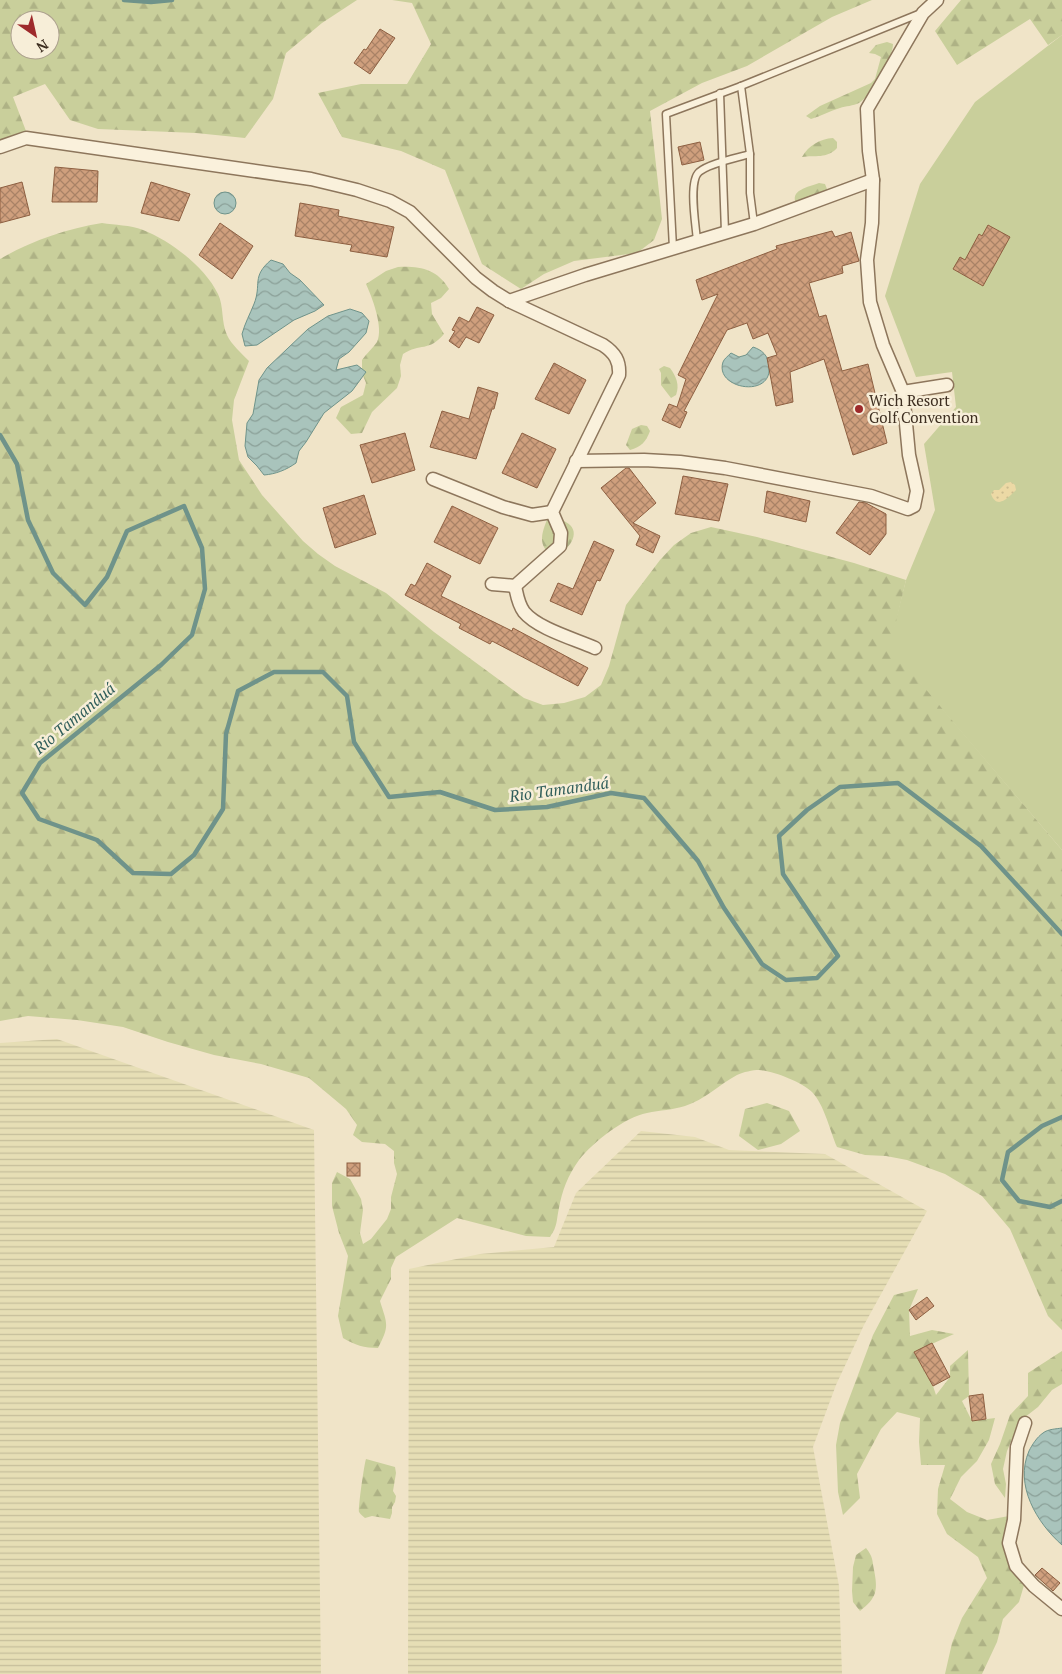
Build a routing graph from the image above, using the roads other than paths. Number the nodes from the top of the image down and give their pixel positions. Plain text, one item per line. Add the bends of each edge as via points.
1 (937, 0) edge
2 (923, 13) junction
3 (741, 86) junction
4 (720, 93) junction
5 (0, 147) edge
6 (750, 154) junction
7 (723, 161) junction
8 (873, 180) junction
9 (754, 224) junction
10 (725, 232) junction
11 (697, 241) junction
12 (673, 248) junction
13 (509, 301) junction
14 (947, 385) dead end
15 (903, 392) junction
16 (576, 461) junction
17 (433, 480) dead end
18 (552, 512) junction
19 (492, 584) dead end
20 (515, 586) junction
21 (595, 648) dead end
22 (1025, 1423) dead end
23 (1062, 1609) edge

1 - 2 street
2 - 3 lane
2 - 8 street via 866,109
3 - 4 lane
3 - 6 lane
4 - 7 lane
4 - 12 lane via 668,112 665,116
5 - 13 street via 26,138 311,179 357,190 410,212 476,278
6 - 7 lane
6 - 9 lane
7 - 10 lane
7 - 11 lane via 699,172 694,180
8 - 9 street
8 - 15 street via 867,260 870,302
9 - 10 street
10 - 11 street
11 - 12 street
12 - 13 street
13 - 16 street via 603,345 616,357 620,366 619,375
14 - 15 street
15 - 16 street via 916,491 914,506 908,509 871,496 725,468 644,460
16 - 18 street
17 - 18 street via 532,515
18 - 20 street via 561,533 560,546
19 - 20 street
20 - 21 street via 518,600 536,622
22 - 23 street via 1018,1447 1014,1520 1009,1543 1016,1566

